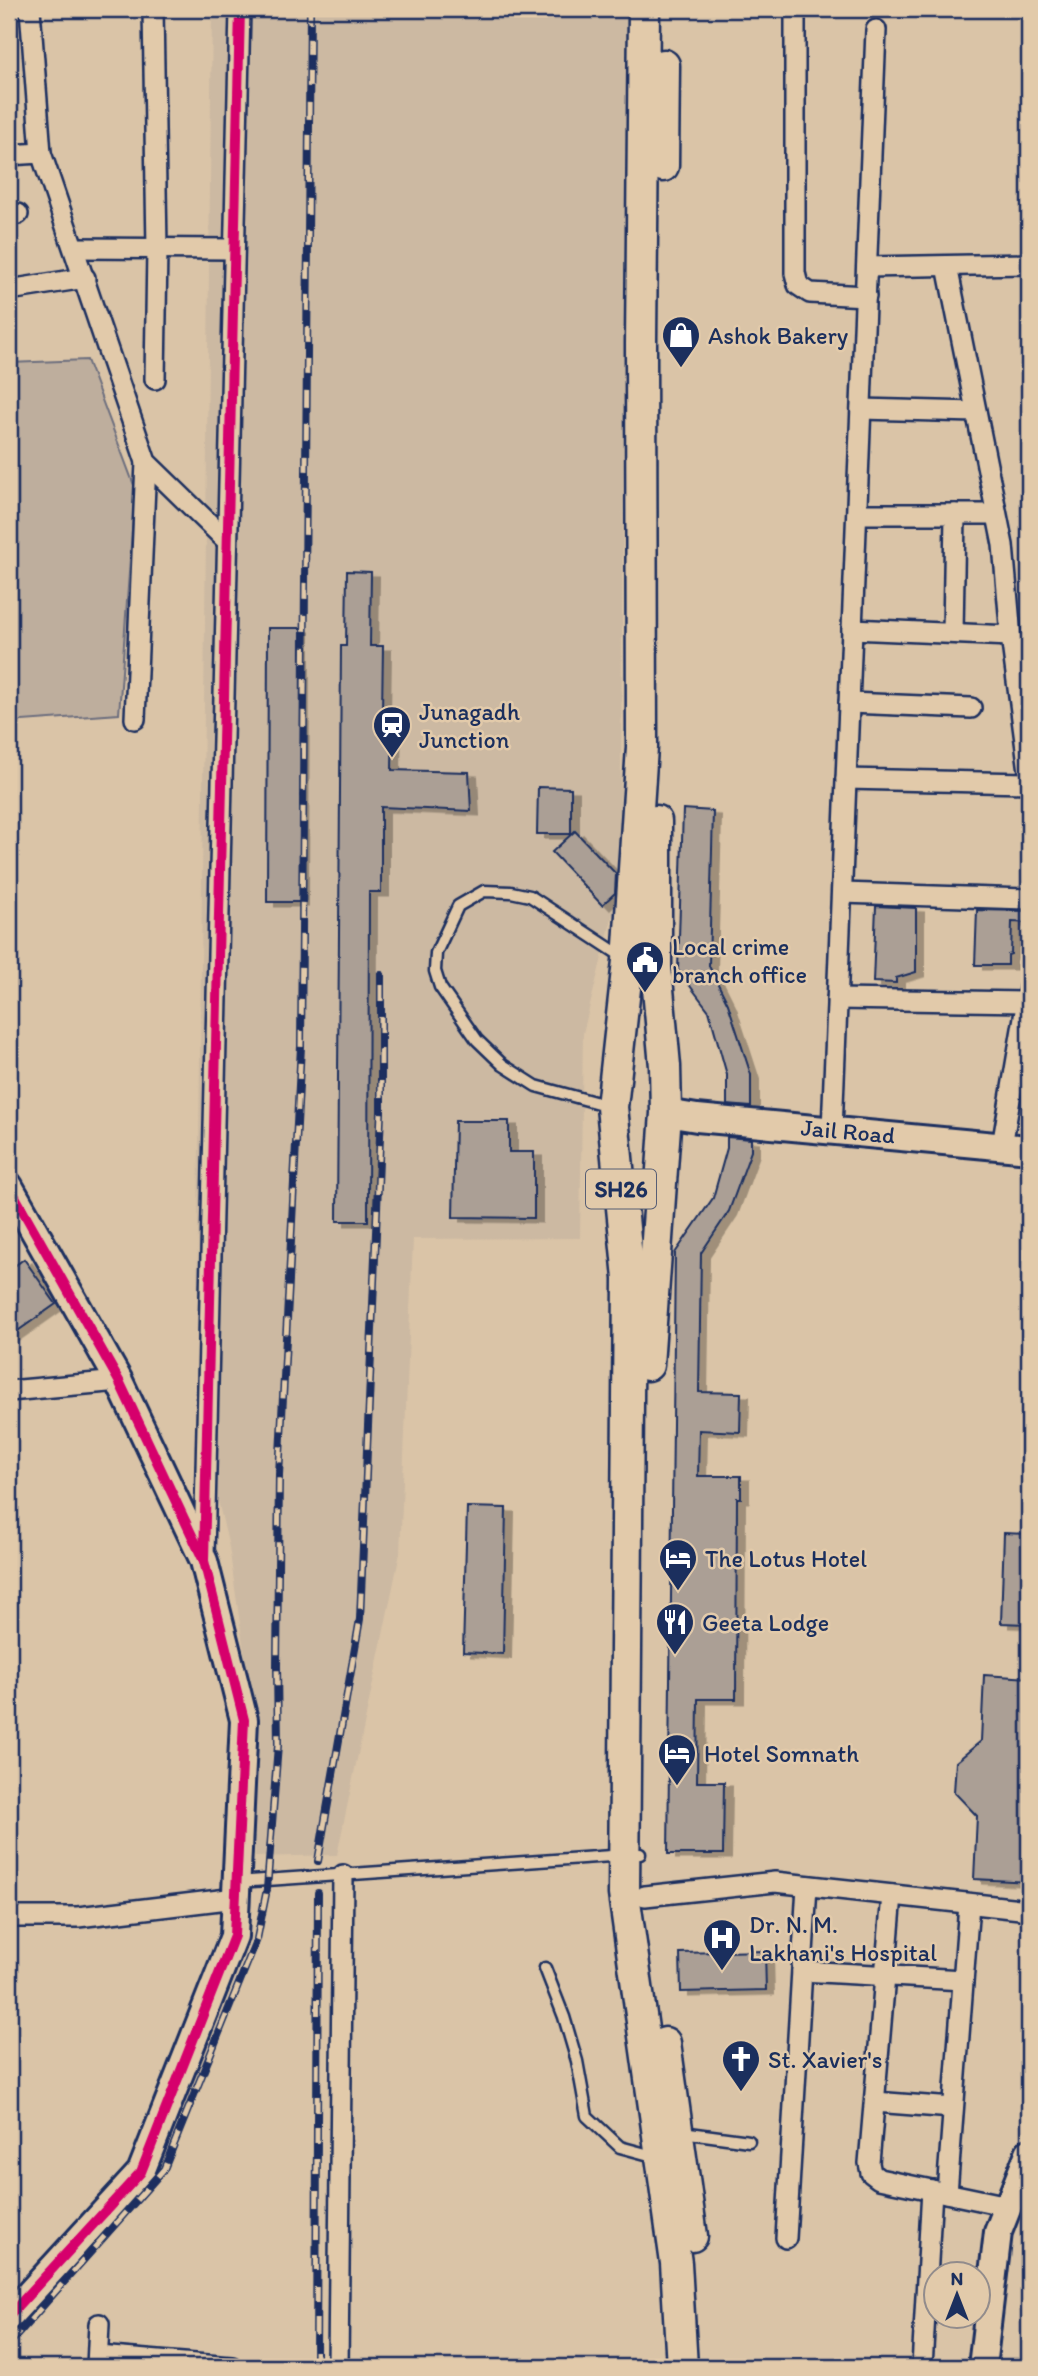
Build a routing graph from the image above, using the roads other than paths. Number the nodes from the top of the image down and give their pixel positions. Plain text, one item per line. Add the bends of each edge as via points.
1 (30, 9) edge
2 (153, 9) edge
3 (240, 9) edge
4 (644, 9) edge
5 (664, 9) edge
6 (795, 9) edge
7 (876, 30) dead end
8 (41, 153) junction
9 (9, 155) edge
10 (75, 248) junction
11 (157, 249) junction
12 (233, 249) junction
13 (1029, 264) edge
14 (947, 265) junction
15 (867, 267) junction
16 (85, 278) junction
17 (9, 289) edge
18 (866, 296) junction
19 (155, 379) dead end
20 (861, 409) junction
21 (976, 412) junction
22 (146, 462) junction
23 (857, 514) junction
24 (955, 514) junction
25 (996, 514) junction
26 (226, 540) junction
27 (852, 629) junction
28 (953, 633) junction
29 (1011, 636) junction
30 (849, 703) junction
31 (971, 708) dead end
32 (135, 719) dead end
33 (1029, 771) edge
34 (846, 779) junction
35 (1029, 783) edge
36 (842, 893) junction
37 (1029, 899) edge
38 (628, 961) junction
39 (1028, 995) edge
40 (837, 999) junction
41 (617, 1066) junction
42 (665, 1066) junction
43 (612, 1107) junction
44 (666, 1113) junction
45 (832, 1130) junction
46 (1002, 1146) junction
47 (1029, 1149) edge
48 (9, 1186) edge
49 (621, 1192) junction
50 (659, 1194) junction
51 (119, 1381) junction
52 (9, 1391) edge
53 (204, 1561) junction
54 (632, 1854) junction
55 (343, 1875) junction
56 (807, 1886) junction
57 (236, 1890) junction
58 (892, 1895) junction
59 (645, 1896) junction
60 (969, 1904) junction
61 (1029, 1910) edge
62 (9, 1917) edge
63 (545, 1968) dead end
64 (802, 1971) junction
65 (886, 1975) junction
66 (963, 1980) junction
67 (875, 2102) junction
68 (953, 2108) junction
69 (678, 2131) junction
70 (749, 2141) dead end
71 (1029, 2153) edge
72 (661, 2158) junction
73 (939, 2192) junction
74 (1008, 2206) junction
75 (786, 2238) dead end
76 (9, 2316) edge
77 (99, 2323) dead end
78 (98, 2362) edge
79 (232, 2367) edge
80 (338, 2367) edge
81 (682, 2367) edge
82 (699, 2367) edge
83 (922, 2367) edge
84 (982, 2367) edge

1 - 8 street
2 - 11 street
3 - 12 street
4 - 38 main road, SH26 via 642,747
5 - 42 main road, SH26 via 655,597 656,967
6 - 18 street via 795,273 798,285 810,293
7 - 15 street
8 - 9 street
8 - 10 street
10 - 11 street
10 - 16 street
11 - 12 street
11 - 19 street
12 - 26 street
13 - 14 street
14 - 15 street
14 - 21 street
15 - 18 street
16 - 17 street
16 - 22 street
18 - 20 street
20 - 21 street
20 - 23 street
21 - 25 street
22 - 26 street
22 - 32 street
23 - 24 street
23 - 27 street
24 - 25 street
24 - 28 street
25 - 29 street
26 - 53 street
27 - 28 street
27 - 30 street
28 - 29 street
29 - 33 street
30 - 31 street
30 - 34 street
34 - 35 street
34 - 36 street
36 - 37 street
36 - 40 street
38 - 41 main road, SH26
38 - 43 lane via 530,896 511,892 484,891 458,906 436,953 440,987 477,1040 503,1065 536,1086
39 - 40 street
39 - 46 street
40 - 45 street
41 - 42 main road
41 - 43 main road, SH26
42 - 44 main road, SH26
43 - 49 main road, SH26
44 - 45 street, Jail Road
44 - 50 main road, SH26
45 - 46 street, Jail Road
46 - 47 street, Jail Road
48 - 51 street
49 - 50 main road
49 - 54 main road, SH26 via 629,1278
50 - 54 main road, SH26 via 648,1355
51 - 52 street
51 - 53 street
53 - 57 street via 244,1720
54 - 55 lane
54 - 59 main road, SH26
54 - 72 main road, SH26 via 624,1894
55 - 57 lane
55 - 80 street
56 - 58 street
56 - 59 street via 775,1882
56 - 64 street
57 - 62 street via 78,1917
57 - 76 street via 234,1936 141,2172
58 - 60 street
58 - 65 street
59 - 69 main road, SH26
60 - 61 street
60 - 66 street
63 - 72 lane via 574,2050 587,2116 620,2147
64 - 65 street
64 - 75 street
65 - 66 street
65 - 67 street
66 - 68 street
67 - 68 street
67 - 73 street via 871,2173 879,2179
68 - 73 street
69 - 70 lane
69 - 82 main road, SH26 via 699,2293
71 - 74 street
72 - 81 main road, SH26 via 676,2263
73 - 74 street
73 - 83 street
74 - 84 street via 998,2232
77 - 78 street
78 - 79 street

